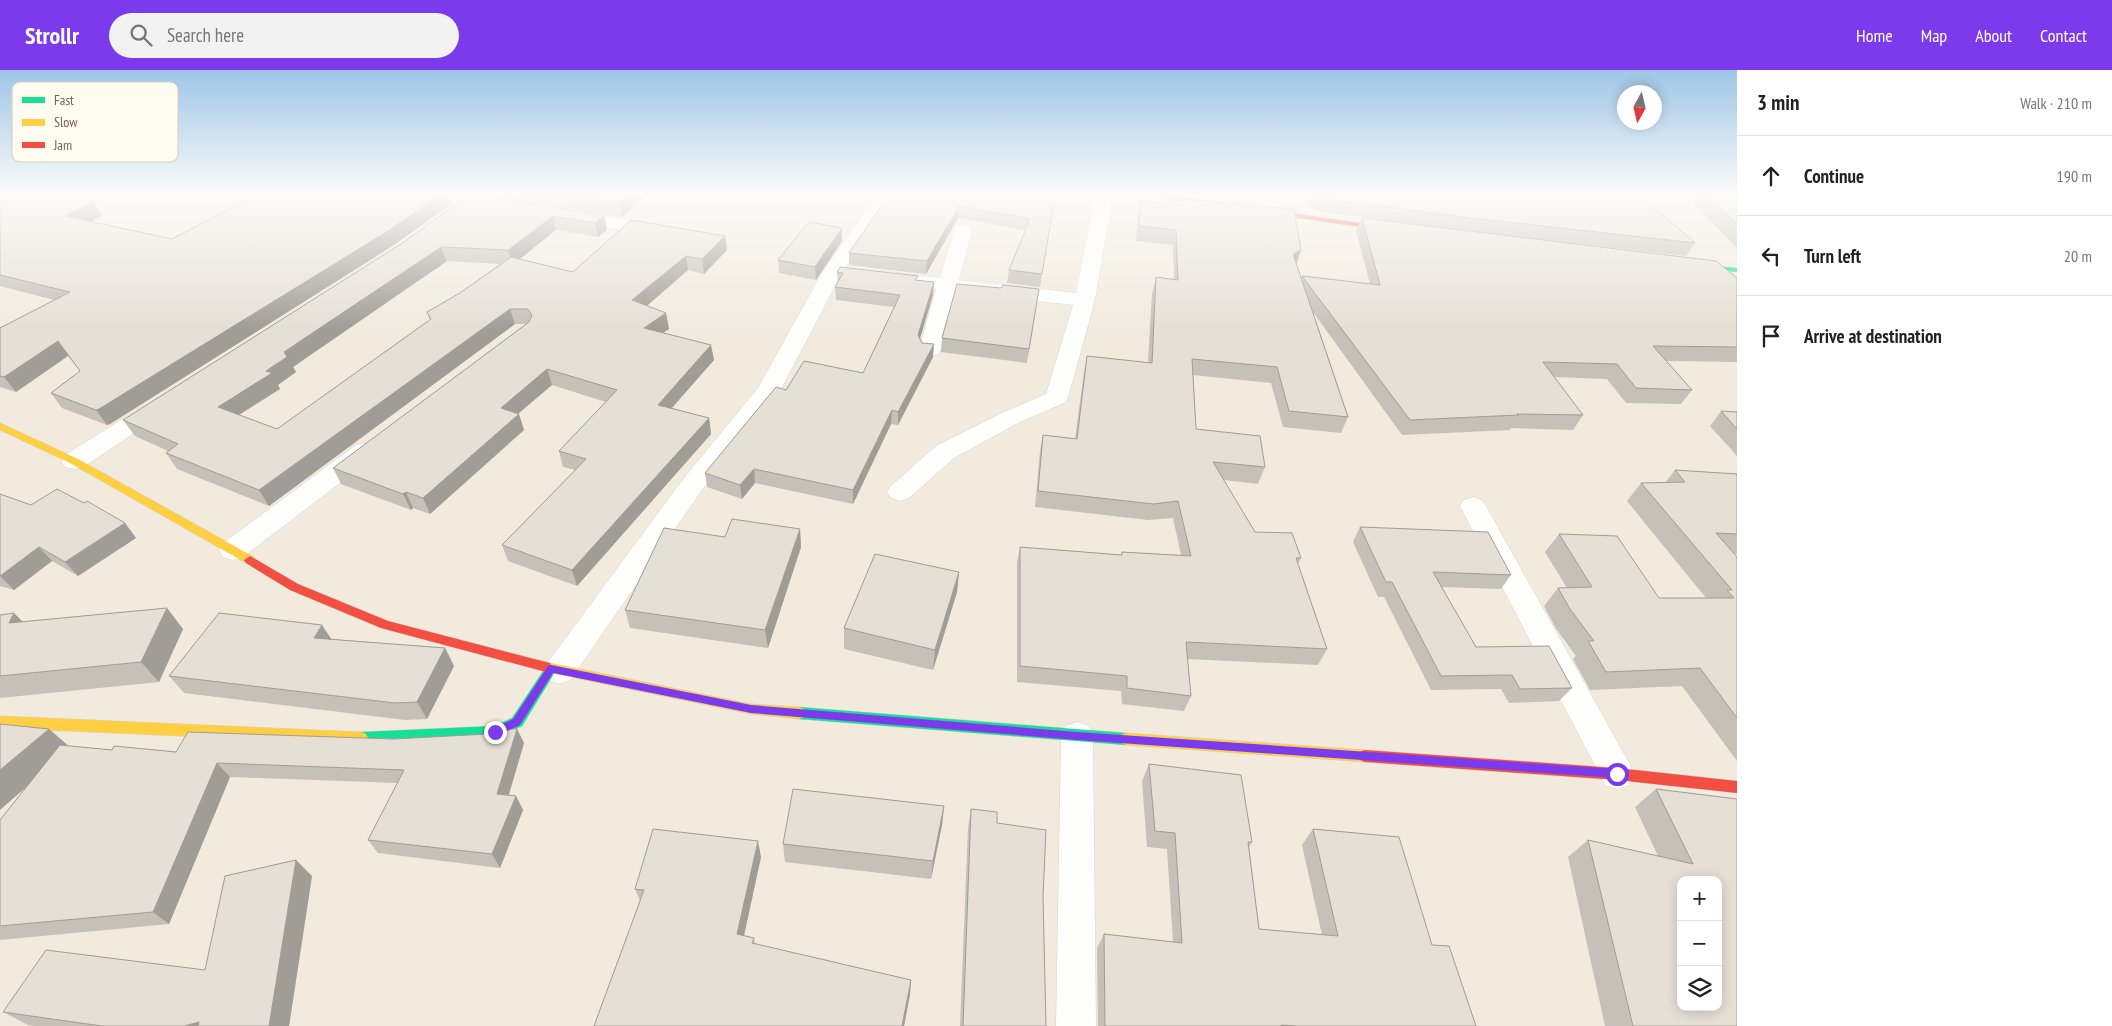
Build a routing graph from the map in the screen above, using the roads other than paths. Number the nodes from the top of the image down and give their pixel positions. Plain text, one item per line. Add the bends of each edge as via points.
1 (864, 241) edge
2 (960, 241) edge
3 (1096, 241) edge
4 (1680, 264) edge
5 (1737, 270) edge
6 (849, 273) junction
7 (948, 284) junction
8 (1085, 300) junction
9 (930, 349) edge
10 (175, 396) edge
11 (0, 426) edge
12 (383, 438) edge
13 (74, 461) junction
14 (900, 492) dead end
15 (1473, 506) dead end
16 (234, 550) junction
17 (555, 670) junction
18 (0, 722) edge
19 (1077, 736) junction
20 (1617, 774) junction
21 (1737, 787) edge
22 (1076, 1026) edge

1 - 6 street
2 - 7 street
3 - 8 street
4 - 5 street
6 - 7 street
6 - 17 street via 768,391 692,484
7 - 8 street
7 - 9 street
8 - 14 street via 1056,398 945,452
10 - 13 street
11 - 13 street
12 - 16 street
13 - 16 street
15 - 20 street
16 - 17 street via 294,587 385,624
17 - 18 street via 517,722 495,732 370,738
17 - 19 street via 751,709
19 - 20 street
19 - 22 street
20 - 21 street

